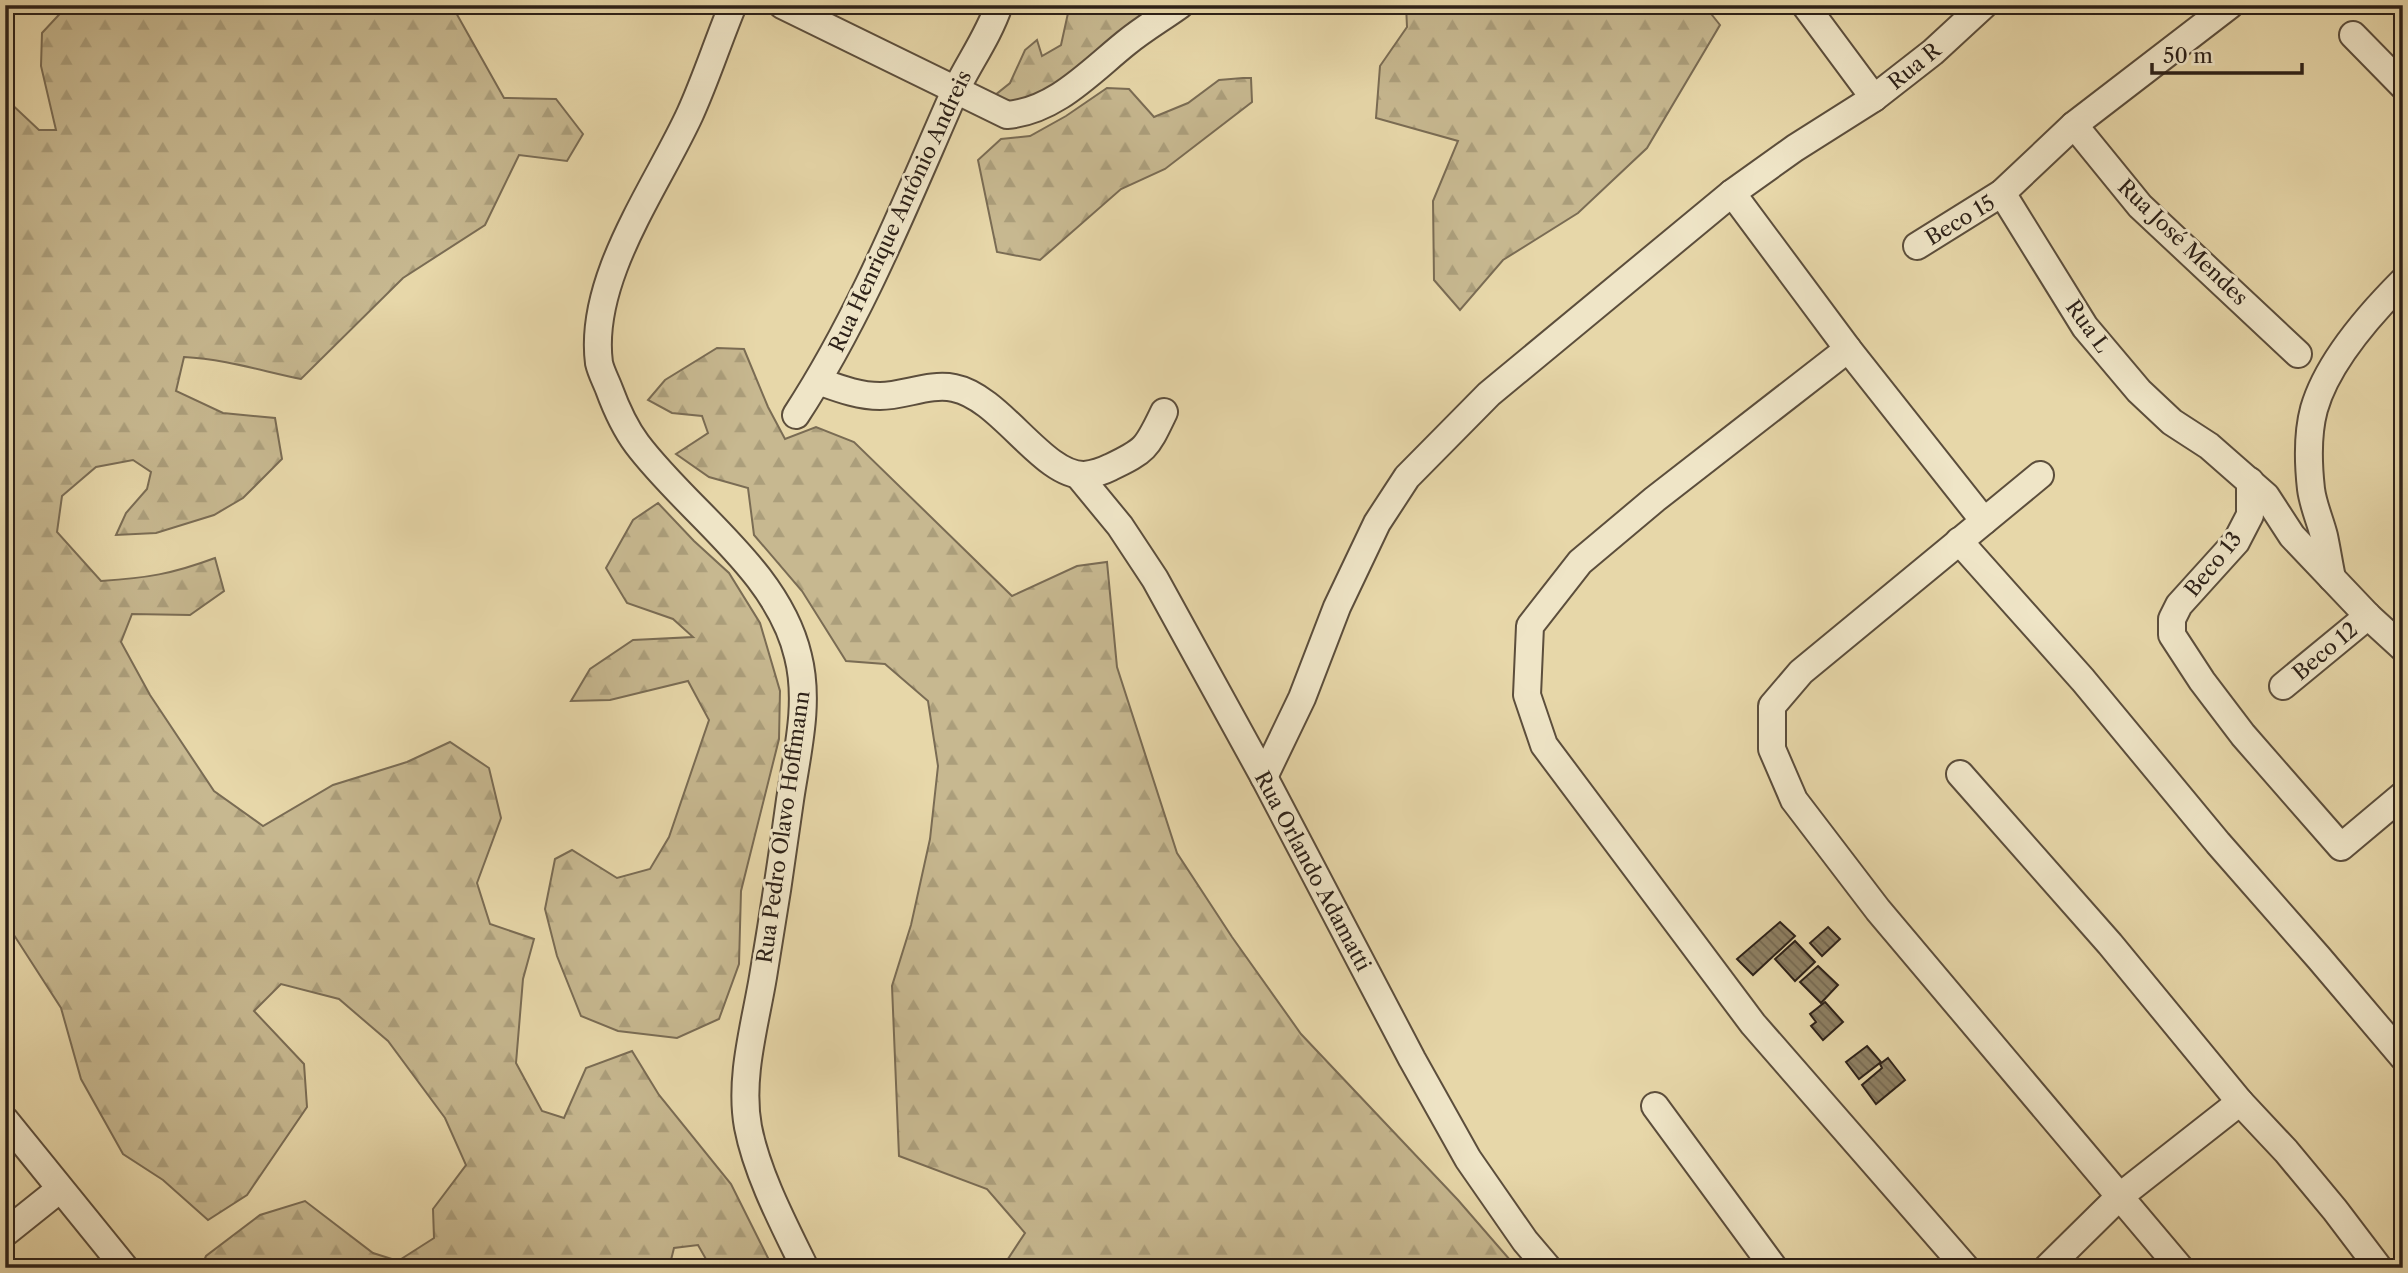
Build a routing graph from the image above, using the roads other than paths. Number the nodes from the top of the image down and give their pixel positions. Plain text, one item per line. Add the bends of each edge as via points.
1 (733, 5) edge
2 (782, 5) edge
3 (999, 5) edge
4 (1180, 5) edge
5 (1805, 5) edge
6 (1984, 5) edge
7 (2230, 5) edge
8 (2353, 35) dead end
9 (2403, 86) edge
10 (955, 91) junction
11 (1874, 98) junction
12 (2074, 125) junction
13 (1732, 193) junction
14 (2002, 194) junction
15 (1917, 246) dead end
16 (2403, 281) edge
17 (1848, 349) junction
18 (2298, 354) dead end
19 (818, 381) junction
20 (1164, 412) dead end
21 (796, 415) dead end
22 (1078, 474) junction
23 (2040, 475) dead end
24 (2250, 481) junction
25 (1984, 521) junction
26 (1959, 541) junction
27 (2332, 578) junction
28 (2368, 616) junction
29 (2403, 648) edge
30 (2283, 686) dead end
31 (1960, 774) dead end
32 (1264, 777) junction
33 (2403, 795) edge
34 (2403, 1057) edge
35 (2240, 1102) junction
36 (1655, 1106) dead end
37 (5, 1120) edge
38 (60, 1189) junction
39 (2119, 1197) junction
40 (5, 1233) edge
41 (125, 1268) edge
42 (805, 1268) edge
43 (1548, 1268) edge
44 (1774, 1268) edge
45 (1966, 1268) edge
46 (2047, 1268) edge
47 (2180, 1268) edge
48 (2379, 1268) edge

1 - 42 street, Rua Pedro Olavo Hoffmann via 691,113 617,257 606,291 599,365 636,443 772,596 798,653 803,678 801,728 746,1104 748,1128 760,1164
2 - 10 street
3 - 10 street, Rua Henrique Antônio Andreis
4 - 10 street via 1066,92 1026,114 1007,115
5 - 11 street
6 - 11 street, Rua R
7 - 12 street
8 - 9 street
10 - 19 street, Rua Henrique Antônio Andreis via 871,282
11 - 13 street, Rua R
12 - 14 street
12 - 18 street, Rua José Mendes via 2140,206
13 - 17 street
13 - 32 street, Rua R via 1489,394 1407,477 1377,523
14 - 15 street, Beco 15
14 - 24 street, Rua L via 2085,327 2139,391
16 - 27 street via 2348,345 2314,408 2308,448 2311,492
17 - 25 street
17 - 45 street via 1580,562 1530,625 1527,695 1544,745 1753,1024
19 - 21 street, Rua Henrique Antônio Andreis
19 - 22 street, Rua Orlando Adamatti via 848,392 880,396 953,387 976,396 1046,457
20 - 22 street via 1148,445 1139,452 1102,471
22 - 32 street, Rua Orlando Adamatti via 1155,579
23 - 25 street
24 - 27 street, Rua L
24 - 33 street, Beco 13 via 2250,515 2236,542 2179,605 2172,619 2172,635 2243,734 2340,847
25 - 26 street
26 - 34 street
26 - 39 street via 1801,672 1773,706 1772,749 1794,800 1870,899
27 - 28 street, Rua L
28 - 29 street, Rua L
28 - 30 street, Beco 12
31 - 35 street via 2063,889
32 - 43 street, Rua Orlando Adamatti via 1468,1159
35 - 39 street
35 - 48 street via 2286,1151
36 - 44 street
37 - 38 street
38 - 40 street
38 - 41 street
39 - 46 street
39 - 47 street

